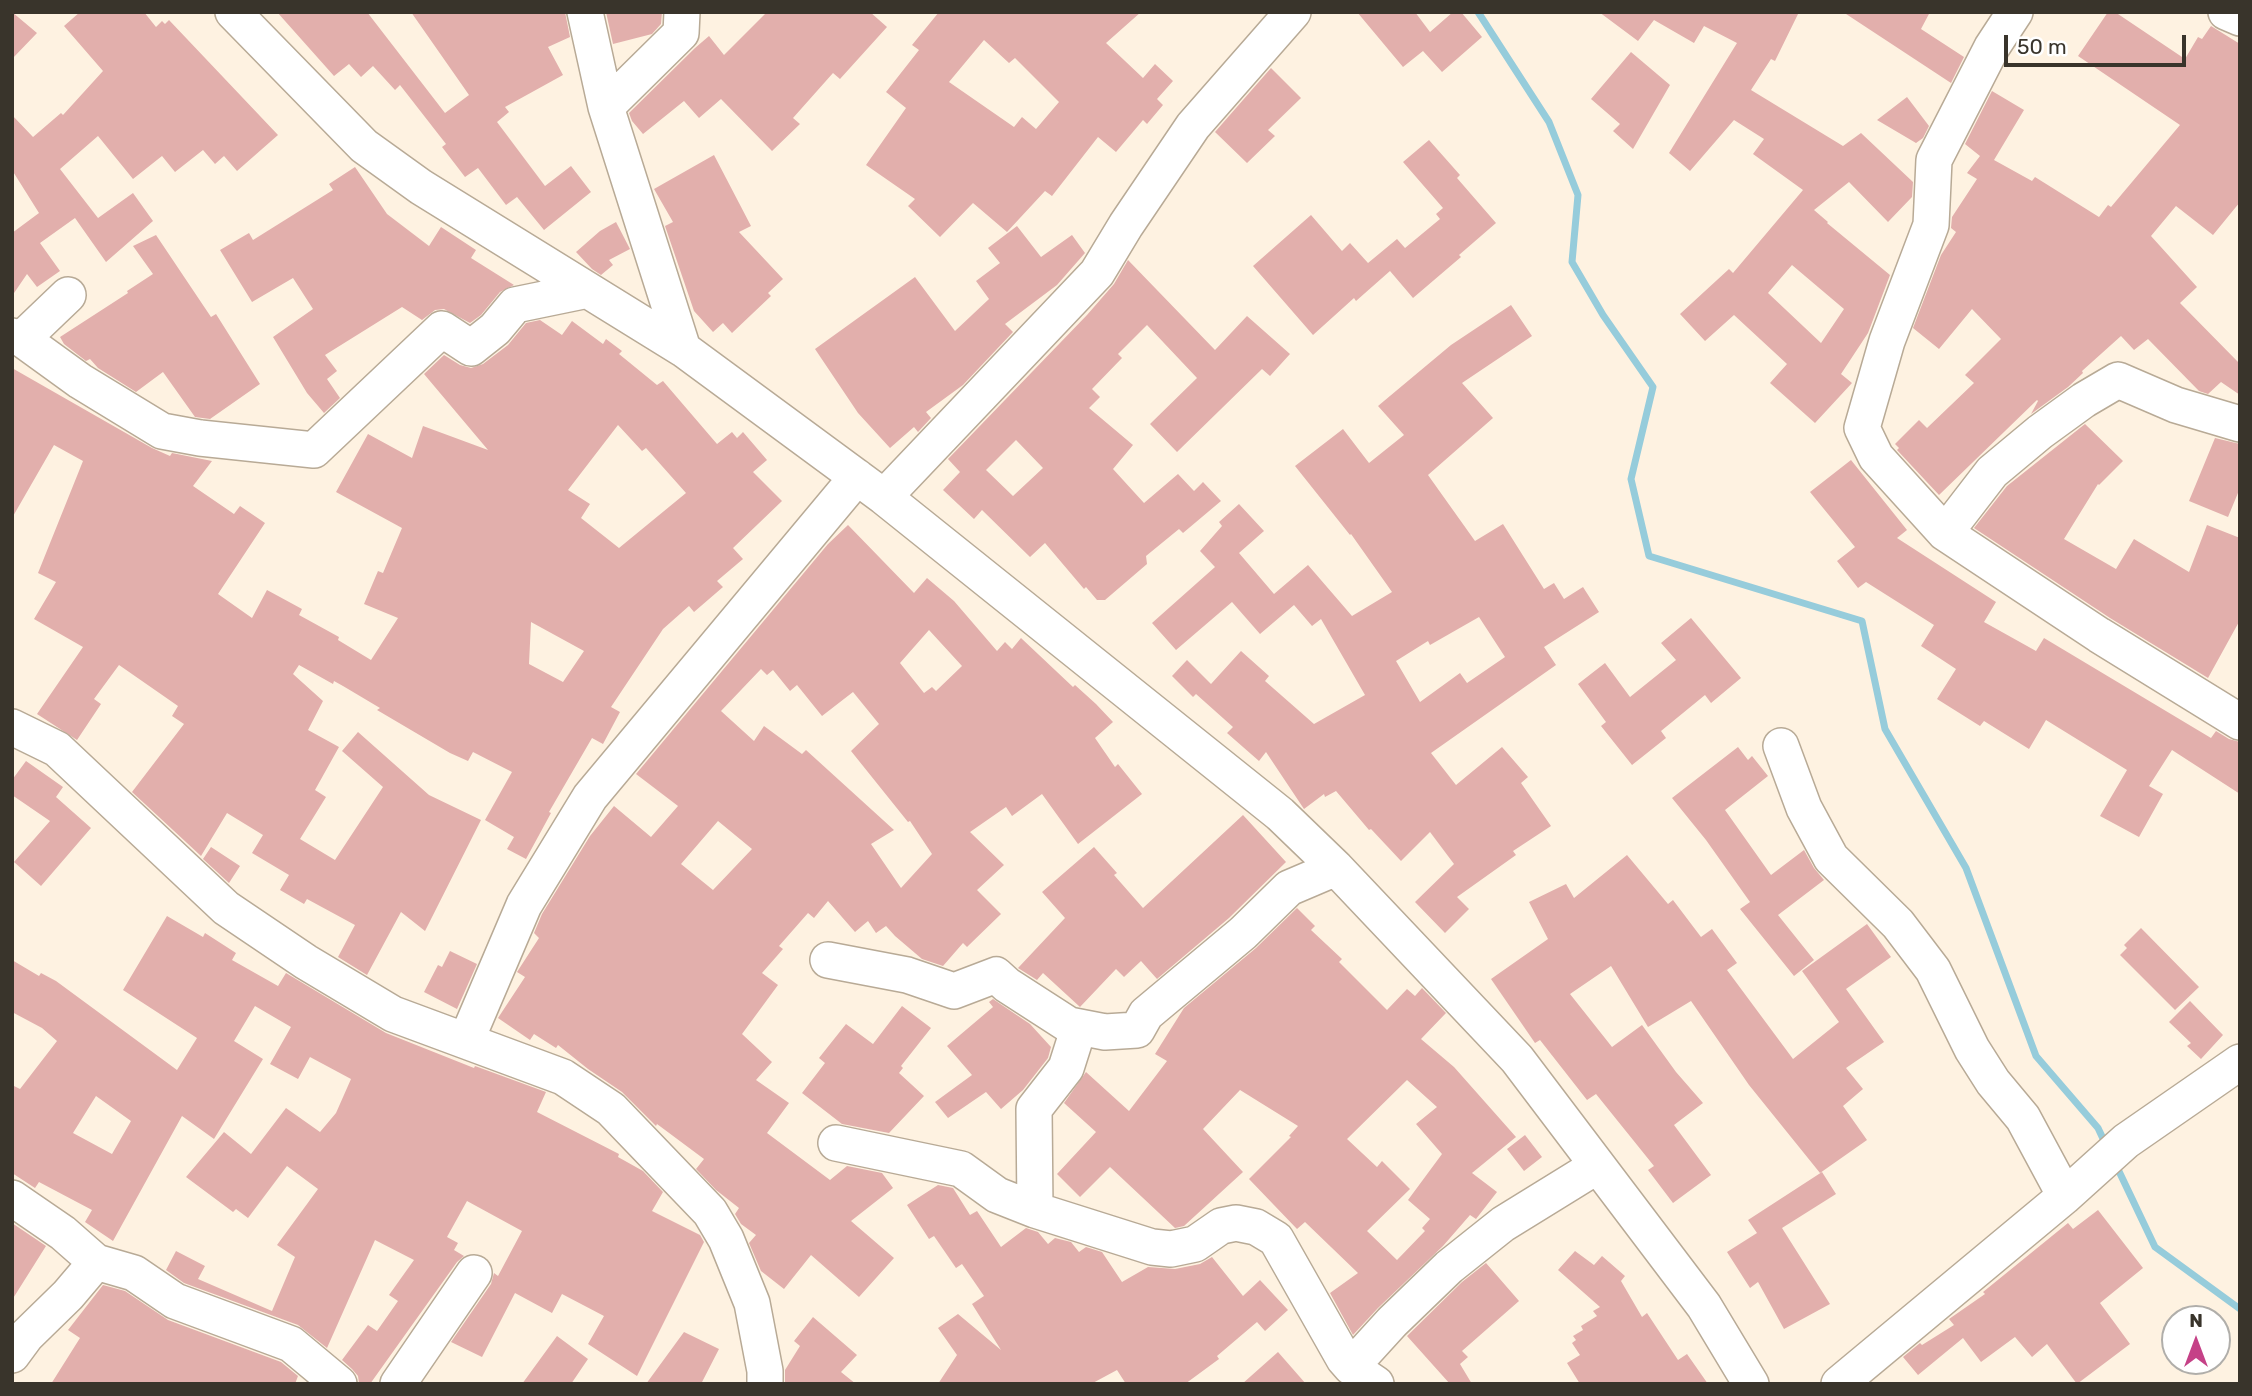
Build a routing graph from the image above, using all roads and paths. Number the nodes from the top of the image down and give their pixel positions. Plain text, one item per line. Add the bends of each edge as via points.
1 (233, 12) edge
2 (585, 12) edge
3 (682, 12) edge
4 (1293, 12) edge
5 (2015, 12) edge
6 (2226, 12) edge
7 (2240, 18) edge
8 (607, 107) junction
9 (588, 290) junction
10 (68, 295) dead end
11 (17, 338) edge
12 (683, 349) junction
13 (2240, 424) edge
14 (870, 487) junction
15 (1945, 533) junction
16 (2240, 722) edge
17 (12, 727) edge
18 (1781, 746) dead end
19 (1336, 868) junction
20 (828, 960) dead end
21 (1079, 1027) junction
22 (466, 1041) junction
23 (2240, 1062) edge
24 (836, 1143) dead end
25 (1597, 1166) junction
26 (2065, 1196) junction
27 (12, 1198) edge
28 (1035, 1210) junction
29 (96, 1262) junction
30 (474, 1273) dead end
31 (24, 1321) edge
32 (12, 1355) edge
33 (1364, 1376) edge
34 (339, 1384) edge
35 (398, 1384) edge
36 (765, 1384) edge
37 (1751, 1384) edge
38 (1839, 1384) edge

1 - 9 street via 364,146 421,187
2 - 8 street
3 - 8 street via 681,33
4 - 14 street via 1193,126 1097,272
5 - 15 street via 1934,160 1931,225 1887,341 1862,428 1876,457
6 - 7 street
8 - 12 street
9 - 11 street via 515,306 471,348 442,329 314,450 162,431
9 - 12 street
10 - 11 street
12 - 14 street
13 - 15 street via 2176,405 2118,380 2051,424 1992,472
14 - 19 street via 1280,814
14 - 22 street via 590,797 524,905
15 - 16 street
17 - 22 street via 57,749 226,908 393,1014
18 - 26 street via 1804,808 1830,858 1898,925 1933,970 1972,1049 2023,1118
19 - 21 street via 1289,888 1146,1014 1137,1030 1105,1032
19 - 25 street via 1517,1059
20 - 21 street via 907,975 954,991 996,975 1069,1025
21 - 28 street via 1066,1068 1034,1109
22 - 36 street via 563,1077 611,1109 710,1212 752,1303
23 - 26 street via 2126,1141
24 - 28 street via 961,1170 997,1195
25 - 33 street via 1503,1224 1449,1268 1392,1322
25 - 37 street via 1704,1306
26 - 38 street
27 - 29 street
28 - 33 street via 1171,1249 1195,1244 1236,1223 1256,1227 1276,1238 1344,1359
29 - 31 street via 68,1295
29 - 34 street via 134,1273 175,1301 291,1344
30 - 35 street
31 - 32 street

